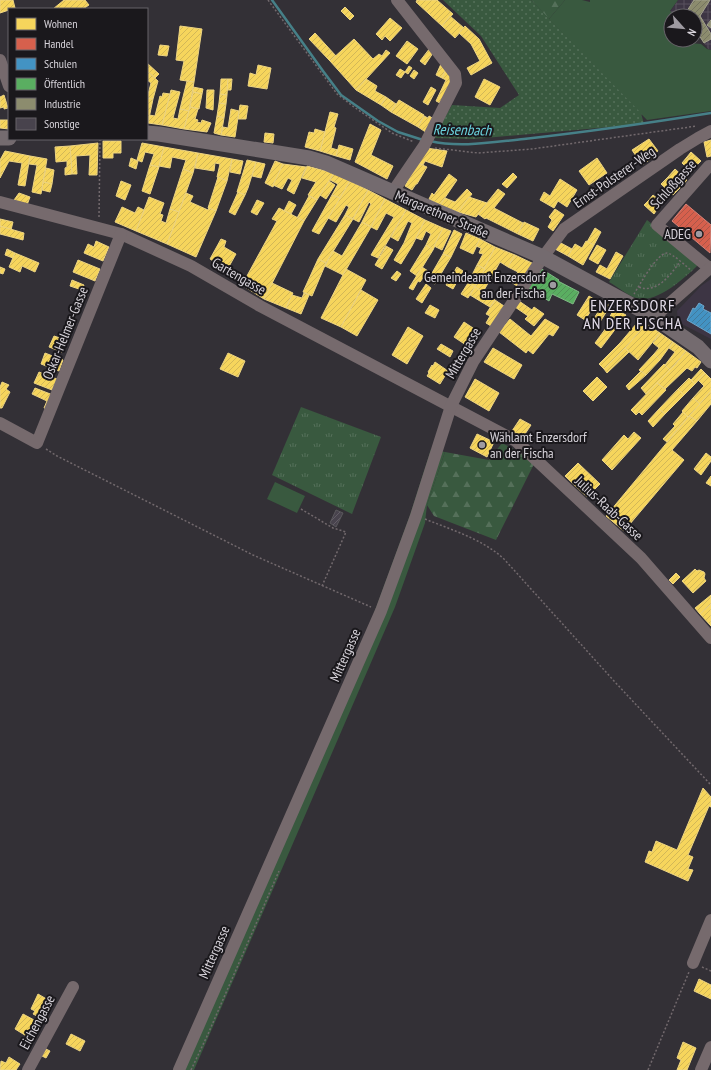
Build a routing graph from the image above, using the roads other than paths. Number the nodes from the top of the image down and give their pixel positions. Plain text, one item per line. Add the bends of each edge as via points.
1 (397, 0) edge
2 (0, 60) edge
3 (8, 83) edge
4 (710, 131) edge
5 (148, 133) edge
6 (710, 166) dead end
7 (392, 193) junction
8 (0, 202) edge
9 (121, 234) junction
10 (542, 257) junction
11 (710, 268) edge
12 (654, 317) junction
13 (711, 361) edge
14 (451, 406) junction
15 (0, 423) edge
16 (711, 638) edge
17 (711, 920) edge
18 (693, 963) road end
19 (72, 987) dead end
20 (711, 1047) edge
21 (28, 1070) edge
22 (178, 1070) edge
23 (701, 1070) edge

1 - 7 street via 456,74 456,83 427,141
2 - 3 street
4 - 10 street, Ernst-Polsterer-Weg via 564,229
5 - 7 main road, Margarethner Straße via 309,158
6 - 11 street, Schloßgasse via 656,225
7 - 10 main road, Margarethner Straße
8 - 9 street, Gartengasse
9 - 14 street, Gartengasse via 191,266 260,306
9 - 15 street, Oskar-Helmer-Gasse via 37,443
10 - 12 main road, Margarethner Straße
10 - 14 street, Mittergasse via 473,362
11 - 12 street, Schloßgasse
12 - 13 main road, Margarethner Straße via 698,347
14 - 16 street, Julius-Raab-Gasse via 516,441 641,558
14 - 22 street, Mittergasse via 416,516 381,611
17 - 18 street
19 - 21 street, Eichengasse
20 - 23 street

